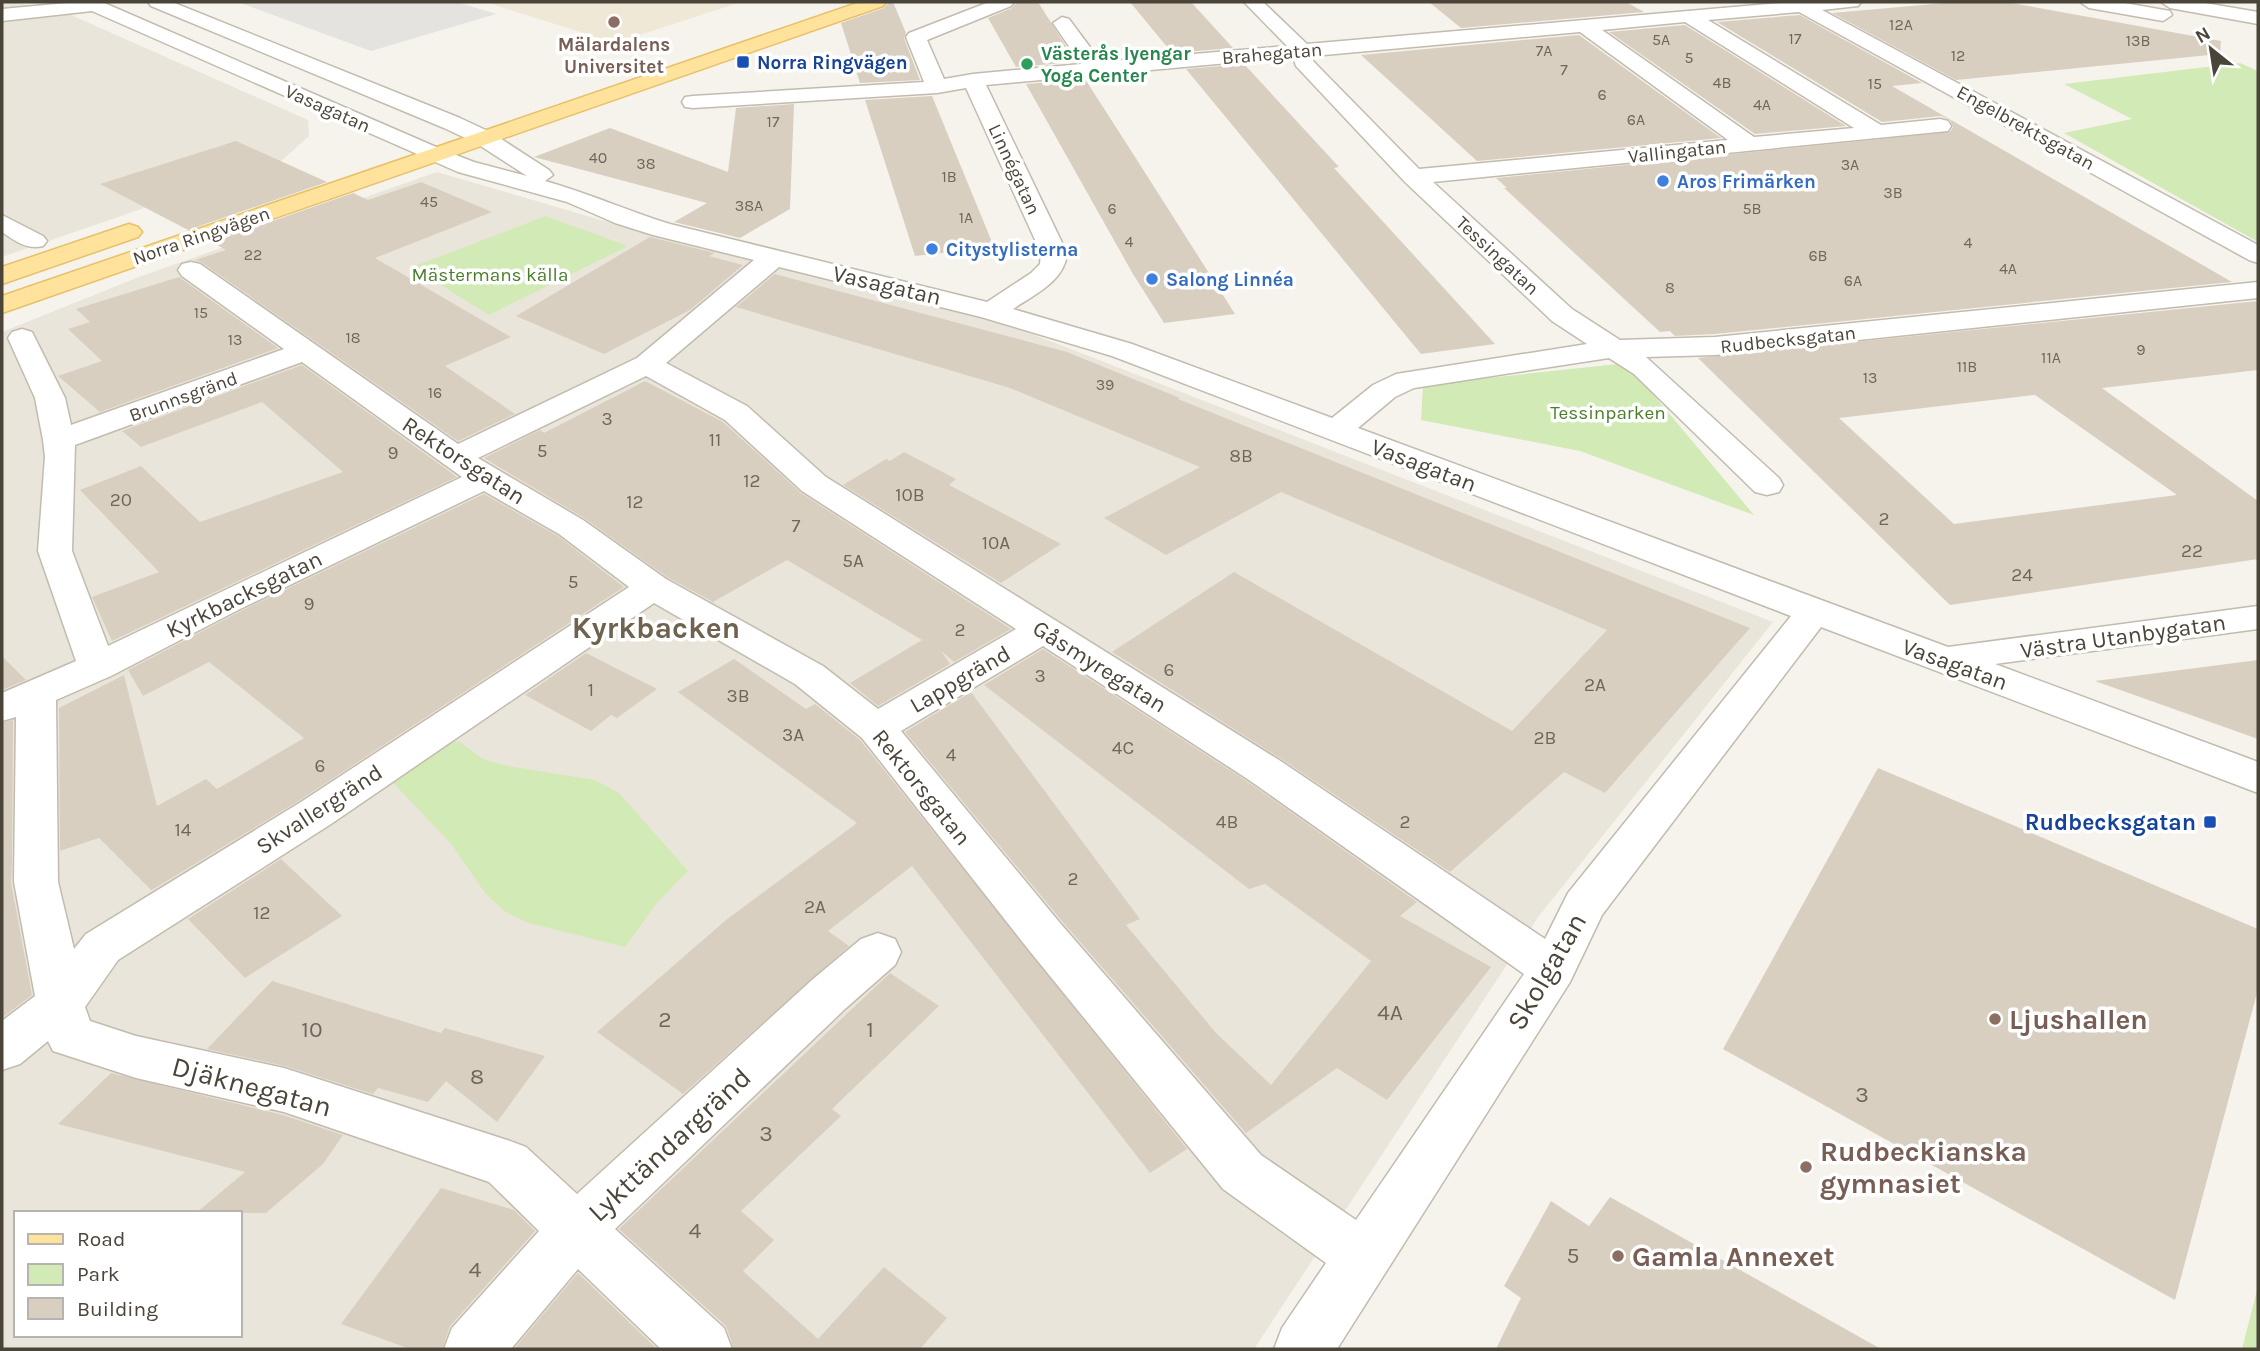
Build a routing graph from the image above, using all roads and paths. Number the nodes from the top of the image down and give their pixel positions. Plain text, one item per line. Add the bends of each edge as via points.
1 (157, 2) edge
2 (877, 2) edge
3 (1005, 2) edge
4 (1253, 2) edge
5 (1852, 2) edge
6 (2088, 2) edge
7 (90, 3) edge
8 (1798, 4) edge
9 (2166, 8) edge
10 (2, 15) edge
11 (1688, 16) junction
12 (2258, 18) edge
13 (1062, 23) dead end
14 (1584, 26) junction
15 (1303, 51) junction
16 (1095, 69) junction
17 (973, 80) junction
18 (937, 87) junction
19 (693, 102) dead end
20 (483, 113) dead end
21 (452, 124) junction
22 (1940, 126) dead end
23 (1877, 132) junction
24 (484, 138) junction
25 (401, 140) junction
26 (1749, 144) junction
27 (367, 151) dead end
28 (435, 155) junction
29 (1413, 177) junction
30 (576, 197) junction
31 (2, 222) edge
32 (154, 223) dead end
33 (34, 241) dead end
34 (2258, 255) edge
35 (772, 258) junction
36 (191, 271) dead end
37 (2, 276) edge
38 (2258, 290) edge
39 (2, 306) edge
40 (991, 311) junction
41 (22, 338) dead end
42 (1612, 349) junction
43 (306, 351) junction
44 (647, 364) junction
45 (1336, 431) junction
46 (60, 440) junction
47 (470, 467) junction
48 (1767, 485) dead end
49 (653, 587) junction
50 (1814, 612) junction
51 (2258, 617) edge
52 (1044, 630) junction
53 (1945, 659) junction
54 (97, 667) junction
55 (19, 701) edge
56 (876, 728) junction
57 (2258, 778) edge
58 (878, 952) dead end
59 (1553, 969) junction
60 (60, 1004) junction
61 (2, 1049) edge
62 (575, 1231) junction
63 (1362, 1256) junction
64 (472, 1349) edge
65 (703, 1349) edge
66 (1303, 1349) edge

1 - 21 street, Vasagatan
2 - 24 main road, Norra Ringvägen
3 - 18 street via 916,37
4 - 15 street, Tessingatan
5 - 8 street, Brahegatan
6 - 9 street
7 - 10 street via 30,15
7 - 25 street, Vasagatan
8 - 11 street, Brahegatan
8 - 34 street, Engelbrektsgatan
9 - 12 street
11 - 14 street, Brahegatan
11 - 23 street
13 - 16 street
14 - 15 street, Brahegatan
14 - 26 street
15 - 16 street, Brahegatan
15 - 29 street, Tessingatan via 1303,62
16 - 17 street, Brahegatan
17 - 18 street, Brahegatan
17 - 40 street, Linnégatan via 1054,253 1053,267 1040,279
18 - 19 street, Brahegatan
20 - 21 main road
21 - 24 street, Vasagatan
21 - 25 main road
22 - 23 street, Vallingatan
23 - 26 street, Vallingatan
24 - 28 main road, Norra Ringvägen
24 - 30 street, Vasagatan
25 - 27 main road
25 - 28 street, Vasagatan
26 - 29 street, Vallingatan
28 - 30 street, Vasagatan
28 - 39 main road, Norra Ringvägen
29 - 42 street, Tessingatan via 1562,315
30 - 35 street, Vasagatan via 650,226
31 - 33 street
32 - 37 main road, Norra Ringvägen
35 - 40 street, Vasagatan
35 - 44 street, Kyrkbacksgatan
36 - 43 street, Rektorsgatan
38 - 42 street, Rudbecksgatan via 1715,346
40 - 45 street, Vasagatan via 1122,350
41 - 46 street via 50,398
42 - 45 street, Rudbecksgatan via 1406,380 1384,391
42 - 48 street, Tessingatan via 1644,368
43 - 46 street, Brunnsgränd
43 - 47 street, Rektorsgatan
44 - 47 street, Kyrkbacksgatan
44 - 52 street, Gåsmyregatan via 736,413 814,484
45 - 50 street, Vasagatan
46 - 54 street via 55,551
47 - 49 street, Rektorsgatan via 571,527
47 - 54 street, Kyrkbacksgatan
49 - 56 street, Rektorsgatan via 808,675
49 - 60 street, Skvallergränd via 316,813 102,947
50 - 53 street, Vasagatan
50 - 59 street, Skolgatan via 1584,905
51 - 53 street, Västra Utanbygatan
52 - 56 street, Lappgränd
52 - 59 street, Gåsmyregatan via 1264,770
53 - 57 street, Vasagatan
54 - 55 street, Kyrkbacksgatan
55 - 60 street, Djäknegatan via 36,882
56 - 63 street, Rektorsgatan via 1242,1172
58 - 62 street, Lykttändargränd
59 - 63 street, Skolgatan
60 - 61 street, Skvallergränd
60 - 62 street, Djäknegatan via 70,1036 136,1057 284,1090 507,1164
62 - 64 street, Lykttändargränd
62 - 65 street, Djäknegatan
63 - 66 street, Skolgatan

